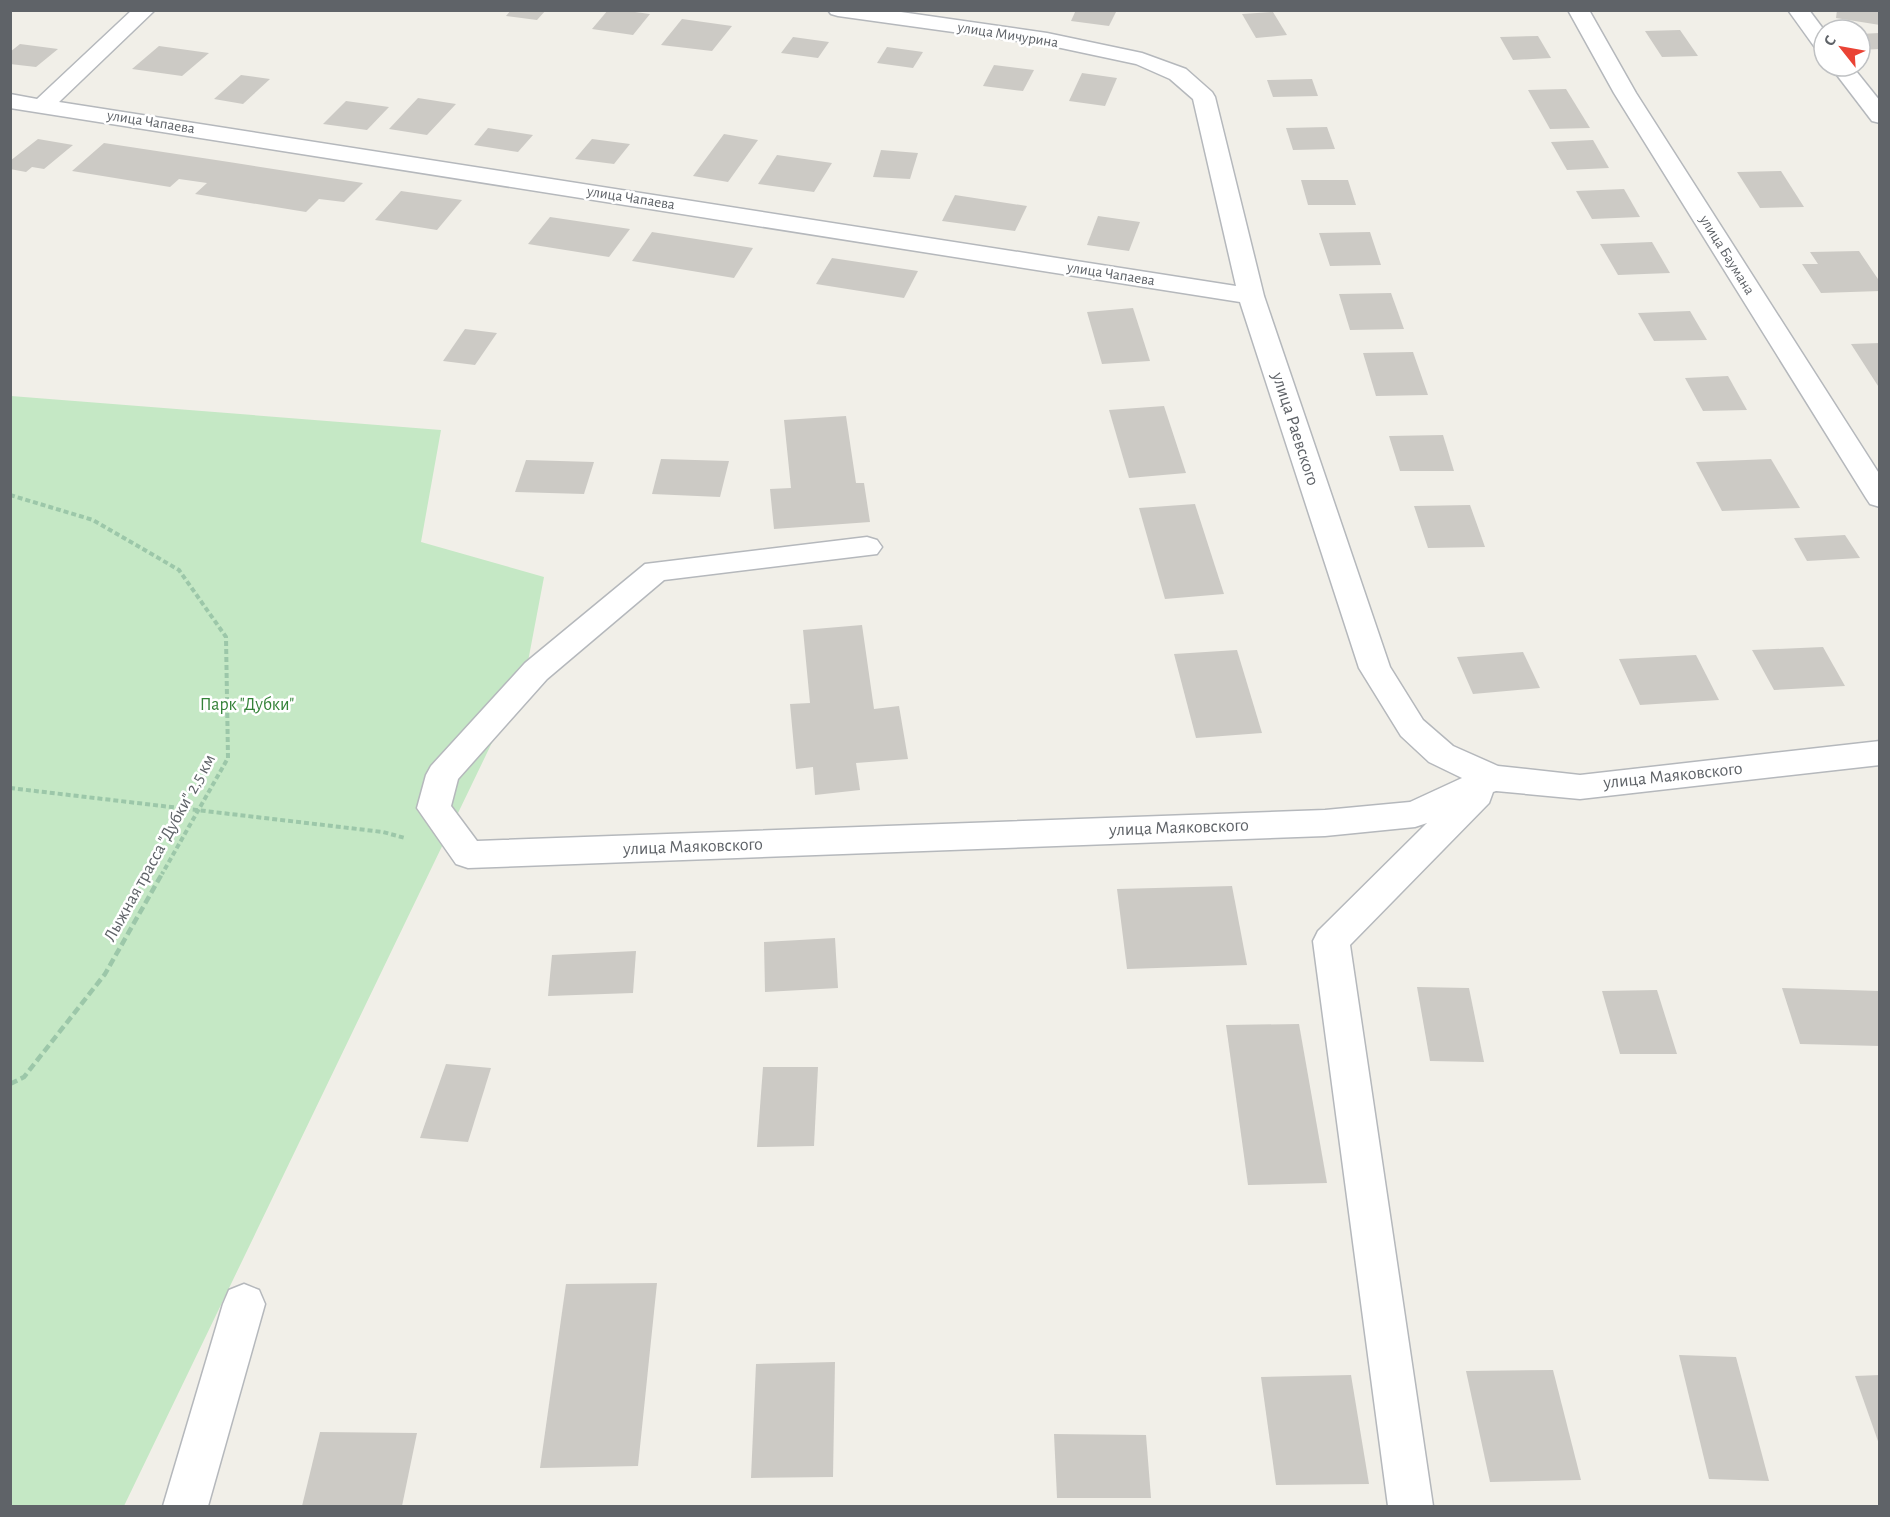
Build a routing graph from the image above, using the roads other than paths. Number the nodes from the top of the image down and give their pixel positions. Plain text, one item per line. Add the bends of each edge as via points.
1 (145, 10) edge
2 (838, 10) edge
3 (1578, 10) edge
4 (1798, 10) edge
5 (1812, 28) edge
6 (1142, 59) joint
7 (1850, 78) edge
8 (10, 101) edge
9 (44, 105) junction
10 (1880, 116) edge
11 (1251, 296) junction
12 (1880, 498) edge
13 (867, 547) dead end
14 (1880, 753) edge
15 (1493, 778) junction
16 (244, 1304) dead end
17 (185, 1506) edge
18 (1411, 1506) edge

1 - 9 street
2 - 6 street, улица Мичурина via 1047,39
3 - 12 street, улица Баумана via 1625,93
4 - 5 street
6 - 11 street, улица Раевского via 1178,74 1204,97
7 - 10 street
8 - 9 street, улица Чапаева
9 - 11 street, улица Чапаева
11 - 15 street, улица Раевского via 1375,668 1412,728 1441,754
13 - 15 street, улица Маяковского via 656,571 536,671 443,775 434,808 468,855 1325,823 1415,814
14 - 15 street, улица Маяковского via 1580,787
15 - 18 street via 1331,941
16 - 17 street

